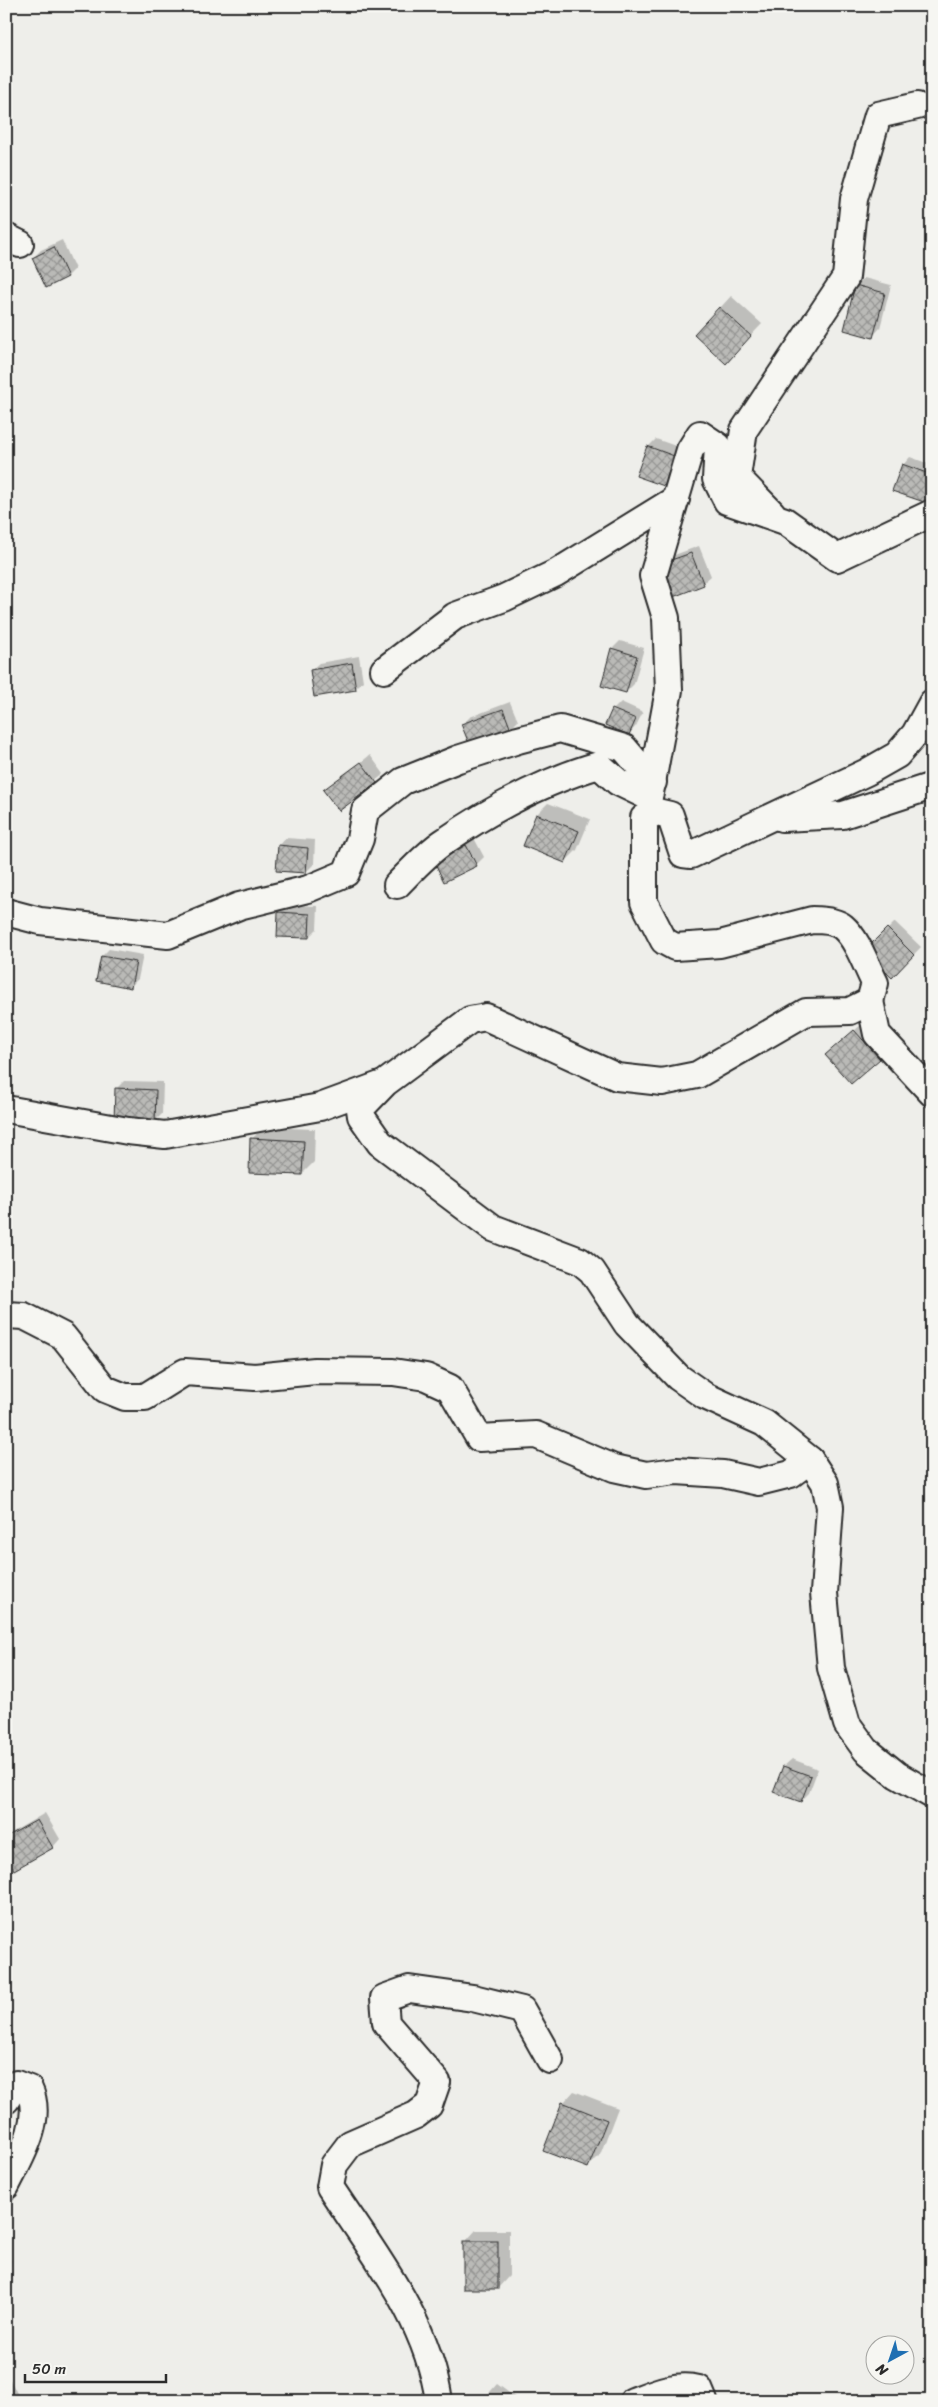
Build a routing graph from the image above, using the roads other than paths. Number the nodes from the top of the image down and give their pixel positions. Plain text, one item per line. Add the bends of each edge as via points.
1 (917, 106) dead end
2 (676, 499) junction
3 (932, 513) edge
4 (774, 516) junction
5 (384, 670) dead end
6 (932, 703) edge
7 (932, 786) edge
8 (653, 797) junction
9 (768, 819) junction
10 (396, 885) dead end
11 (6, 912) edge
12 (870, 1001) junction
13 (385, 1083) junction
14 (932, 1093) edge
15 (6, 1109) edge
16 (6, 1315) edge
17 (810, 1460) junction
18 (932, 1795) edge
19 (550, 2060) dead end
20 (6, 2100) edge
21 (6, 2186) edge
22 (439, 2401) edge
23 (633, 2401) edge
24 (704, 2401) edge

1 - 4 street via 878,115 854,199 846,277 744,430 737,477
2 - 4 street via 690,450 700,434 718,446 716,479 727,501
2 - 5 street via 556,573 504,598 455,616
2 - 8 street via 653,576 666,618 669,690
3 - 4 street via 837,558
6 - 9 street via 915,734 897,755
7 - 9 street via 843,815
8 - 9 street via 670,816 683,854 691,856
8 - 10 street via 618,782 599,765 570,773 530,791 441,844
8 - 11 street via 624,748 560,729 458,759 403,781 365,811 360,839 346,873 308,889 240,906 168,935 40,921
8 - 12 street via 644,818 644,902 664,941 675,947 720,944 812,920 824,920 842,927 856,946 875,983
12 - 13 street via 850,1011 806,1012 697,1076 662,1082 617,1078 486,1017 470,1020
12 - 14 street via 877,1034
13 - 15 street via 320,1107 165,1135
13 - 17 street via 360,1109 361,1116 380,1143 493,1228 580,1261 592,1271 627,1324 678,1377 705,1396 764,1423
16 - 17 street via 24,1316 63,1336 105,1389 125,1397 145,1397 185,1372 255,1376 315,1371 393,1372 426,1377 450,1388 479,1438 536,1435 614,1468 646,1475 676,1471 723,1474 759,1482 791,1474
17 - 18 street via 825,1483 830,1507 824,1593 831,1668 847,1724 866,1750 897,1775
19 - 22 street via 522,2010 473,1998 409,1989 384,1998 386,2023 437,2082 429,2105 416,2115 350,2144 334,2165 330,2187 403,2297 435,2373
20 - 21 street via 16,2084 29,2089 34,2099 30,2137
23 - 24 street via 687,2386 699,2390

